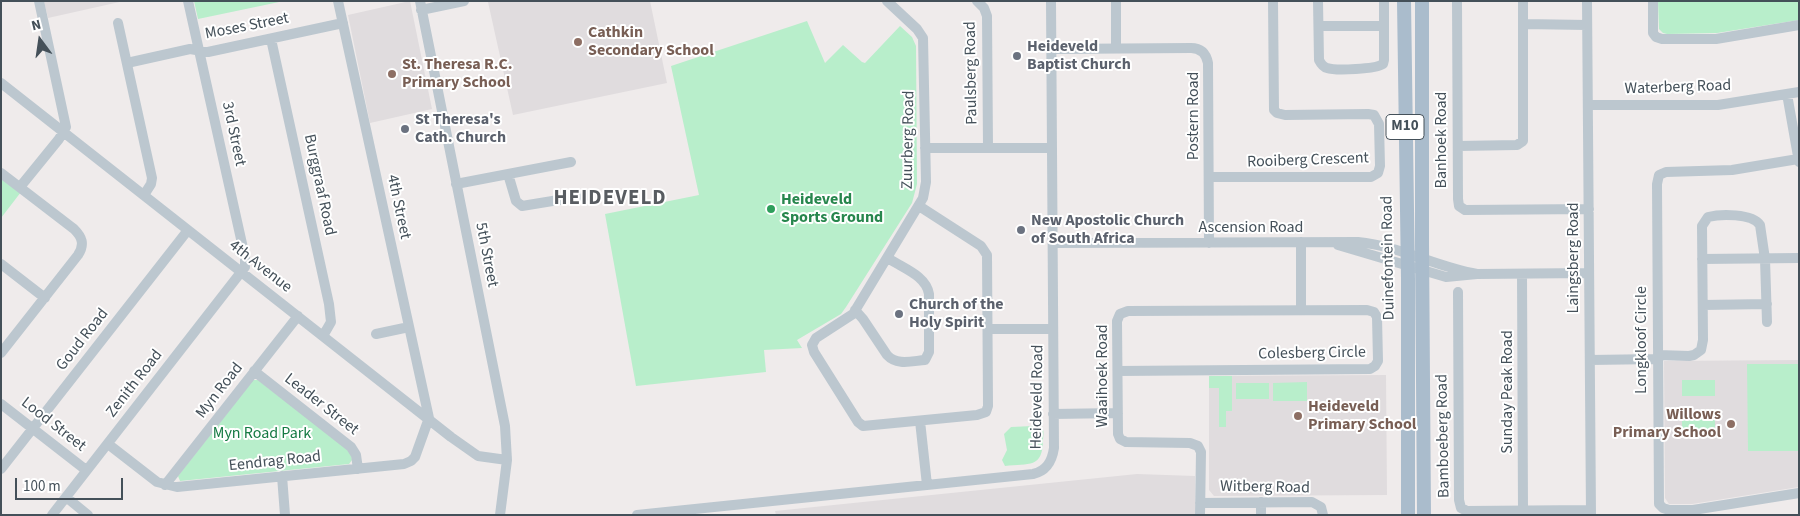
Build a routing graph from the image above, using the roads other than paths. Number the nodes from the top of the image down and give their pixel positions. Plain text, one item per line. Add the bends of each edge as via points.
1 (38, 1) edge
2 (188, 1) edge
3 (338, 1) edge
4 (464, 1) edge
5 (887, 1) edge
6 (977, 1) edge
7 (1051, 1) edge
8 (1116, 1) edge
9 (1272, 1) edge
10 (1318, 1) edge
11 (1384, 1) edge
12 (1404, 1) edge
13 (1422, 1) edge
14 (1457, 1) edge
15 (1523, 1) edge
16 (1587, 1) edge
17 (1653, 1) edge
18 (420, 6) edge
19 (343, 23) junction
20 (118, 24) dead end
21 (1523, 24) junction
22 (1587, 25) junction
23 (1799, 25) edge
24 (1319, 26) junction
25 (1384, 26) junction
26 (271, 38) junction
27 (1116, 48) junction
28 (1052, 49) junction
29 (199, 51) junction
30 (127, 63) junction
31 (1, 83) edge
32 (1799, 92) edge
33 (1787, 94) junction
34 (1588, 105) junction
35 (63, 132) junction
36 (1458, 146) junction
37 (925, 148) junction
38 (988, 148) junction
39 (1052, 148) junction
40 (1799, 160) edge
41 (571, 162) dead end
42 (1, 173) edge
43 (508, 174) junction
44 (1209, 177) junction
45 (456, 184) junction
46 (20, 187) junction
47 (144, 195) junction
48 (589, 195) dead end
49 (918, 206) junction
50 (1589, 209) junction
51 (188, 230) junction
52 (1301, 242) junction
53 (1053, 243) junction
54 (1209, 243) junction
55 (888, 258) junction
56 (1799, 258) edge
57 (1702, 259) junction
58 (1765, 259) junction
59 (1407, 260) junction
60 (1, 264) edge
61 (1422, 264) junction
62 (242, 272) junction
63 (1522, 274) junction
64 (1590, 274) junction
65 (1458, 292) dead end
66 (45, 298) junction
67 (1767, 304) junction
68 (1703, 305) junction
69 (855, 310) junction
70 (1301, 310) junction
71 (1120, 314) joint
72 (298, 316) junction
73 (1767, 322) dead end
74 (409, 327) junction
75 (989, 329) junction
76 (1053, 329) junction
77 (376, 334) dead end
78 (323, 336) junction
79 (1, 354) edge
80 (1658, 357) junction
81 (1590, 360) junction
82 (254, 371) junction
83 (1118, 371) junction
84 (1, 404) edge
85 (1118, 413) junction
86 (1053, 414) junction
87 (429, 418) junction
88 (920, 421) junction
89 (33, 428) junction
90 (108, 444) junction
91 (508, 460) junction
92 (1, 469) edge
93 (358, 469) junction
94 (86, 470) junction
95 (282, 476) junction
96 (165, 485) junction
97 (927, 485) junction
98 (1799, 494) edge
99 (66, 497) junction
100 (1261, 502) junction
101 (1200, 503) junction
102 (1523, 510) junction
103 (1591, 513) edge
104 (52, 515) edge
105 (88, 515) edge
106 (285, 515) edge
107 (500, 515) edge
108 (637, 515) edge
109 (1200, 515) edge
110 (1261, 515) edge
111 (1322, 515) edge
112 (1408, 515) edge
113 (1424, 515) edge

1 - 35 street via 66,127
2 - 29 street, 3rd Street
3 - 19 street, 4th Street
4 - 18 street
5 - 37 street, Zuurberg Road via 923,38
6 - 38 street, Paulsberg Road via 986,16
7 - 28 street, Heideveld Road
8 - 27 street
9 - 44 street, Rooiberg Crescent via 1274,110 1285,115 1374,115 1379,124 1378,173 1371,177
10 - 24 street
11 - 25 street
12 - 59 main road, Duinefontein Road / M10
13 - 61 main road, Duinefontein Road / M10
14 - 36 street, Banhoek Road
15 - 21 street
16 - 22 street, Laingsberg Road
17 - 23 street via 1653,32 1662,39 1716,39
18 - 45 street, 5th Street
19 - 26 street, Moses Street
19 - 74 street, 4th Street
20 - 30 street
21 - 22 street
21 - 36 street via 1523,141 1517,145
22 - 34 street, Laingsberg Road
24 - 25 street
24 - 25 street via 1318,55 1322,66 1330,69 1380,66 1384,60
26 - 29 street, Moses Street via 208,52
26 - 78 street, Burggraaf Road via 329,304 331,322
27 - 28 street, Postern Road
27 - 44 street, Postern Road via 1194,48 1206,56
28 - 39 street, Heideveld Road
29 - 30 street, Moses Street via 190,49
29 - 62 street, 3rd Street via 245,257
30 - 47 street via 152,178
31 - 35 street, 4th Avenue
32 - 33 street, Waterberg Road
33 - 34 street, Waterberg Road via 1718,105
33 - 40 street, Longkloof Circle
34 - 50 street, Laingsberg Road
35 - 46 street
35 - 47 street, 4th Avenue
36 - 50 street, Banhoek Road via 1458,203 1462,209
37 - 38 street
37 - 49 street, Zuurberg Road via 925,190
38 - 39 street
39 - 53 street, Heideveld Road
40 - 80 street, Longkloof Circle via 1732,170 1666,172 1659,176
41 - 43 street
42 - 46 street
43 - 45 street
43 - 48 street via 516,201 522,206
44 - 54 street, Postern Road
45 - 91 street, 5th Street via 505,426
46 - 66 street via 74,229 83,244
47 - 51 street, 4th Avenue
49 - 55 street, Zuurberg Road
49 - 75 street via 985,251 988,260
50 - 64 street, Laingsberg Road
51 - 62 street, 4th Avenue
51 - 89 street, Goud Road
52 - 54 street, Ascension Road
52 - 59 street, Ascension Road via 1362,243
52 - 70 street
53 - 54 street, Ascension Road
53 - 76 street, Heideveld Road
55 - 69 street, Zuurberg Road
55 - 69 street via 920,278 928,287 927,358 901,362 892,360
56 - 58 street
57 - 58 street
57 - 58 street via 1702,226 1711,216 1746,216 1757,221 1762,231
57 - 68 street
58 - 67 street
59 - 61 street, Ascension Road
59 - 112 main road, Duinefontein Road / M10
60 - 66 street
61 - 63 street, Ascension Road via 1477,274
61 - 113 main road, Duinefontein Road / M10
62 - 72 street, 4th Avenue
62 - 90 street, Zenith Road
63 - 64 street, Ascension Road
63 - 102 street, Sunday Peak Road
64 - 81 street, Laingsberg Road
65 - 102 street, Bamboeberg Road via 1460,505 1467,511
66 - 79 street
67 - 68 street
67 - 73 street
68 - 80 street via 1701,350 1689,356
69 - 88 street, Zuurberg Road via 816,338 812,345 814,352 860,424 871,426
70 - 71 street, Colesberg Circle via 1128,311
70 - 83 street, Colesberg Circle via 1372,311 1378,321 1378,359 1374,368
71 - 83 street, Waaihoek Road via 1117,321
72 - 78 street, 4th Avenue
72 - 82 street, Myn Road
74 - 77 street
74 - 87 street, 4th Street
75 - 76 street
75 - 88 street via 987,411
76 - 86 street, Heideveld Road
78 - 87 street, 4th Avenue
80 - 81 street
80 - 98 street, Longkloof Circle via 1658,497 1661,506 1669,510 1692,510
81 - 103 street, Laingsberg Road
82 - 93 street, Leader Street via 351,447
82 - 96 street, Myn Road
83 - 85 street, Waaihoek Road
84 - 89 street, Lood Street
85 - 86 street
85 - 101 street, Waaihoek Road via 1118,434 1124,442 1192,443 1198,446
86 - 97 street, Heideveld Road via 1052,456 1042,471
87 - 91 street, 4th Avenue via 478,456
87 - 93 street, Eendrag Road via 411,461
88 - 97 street
89 - 92 street, Goud Road
89 - 94 street, Lood Street
90 - 94 street, Zenith Road
90 - 96 street
91 - 107 street, 5th Street
93 - 95 street, Eendrag Road
94 - 99 street, Zenith Road
95 - 96 street, Eendrag Road via 177,487
95 - 106 street
97 - 108 street, Heideveld Road
99 - 104 street, Zenith Road
99 - 105 street
100 - 101 street, Witberg Road
100 - 110 street
100 - 111 street, Witberg Road via 1312,502 1319,504
101 - 109 street, Waaihoek Road
102 - 103 street, Bamboeberg Road

